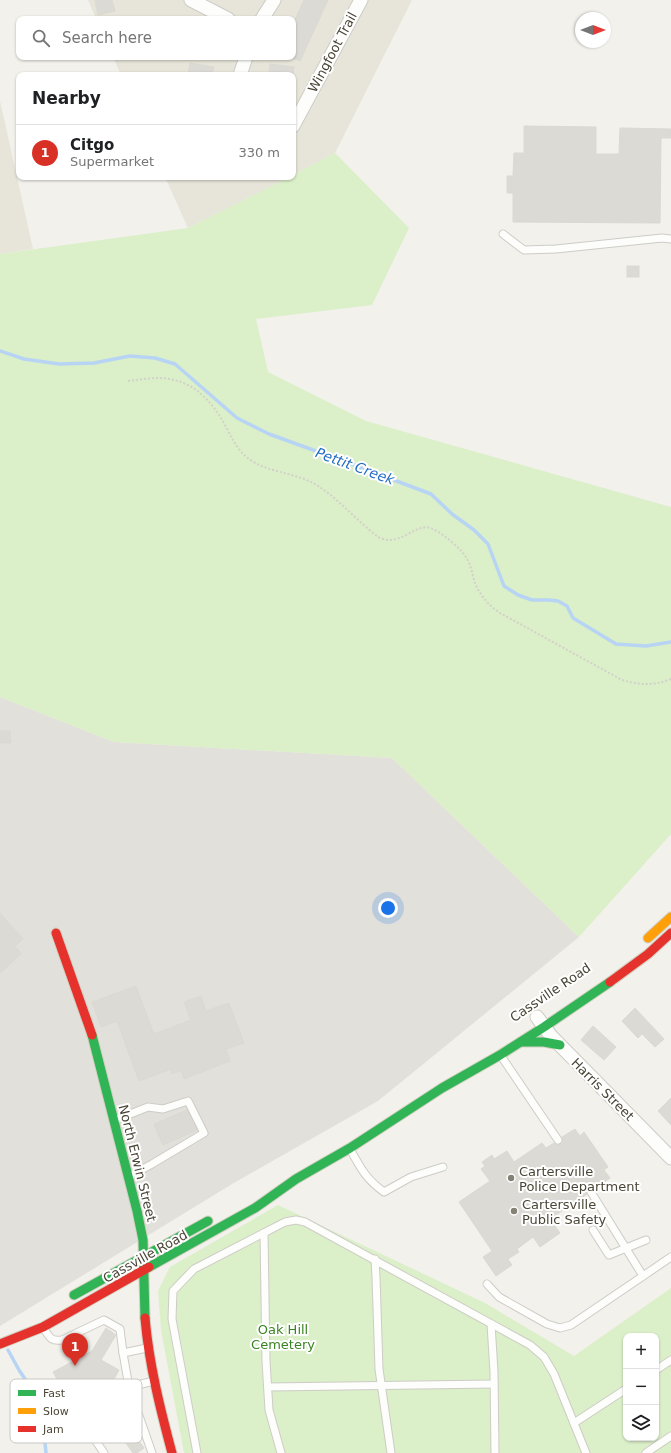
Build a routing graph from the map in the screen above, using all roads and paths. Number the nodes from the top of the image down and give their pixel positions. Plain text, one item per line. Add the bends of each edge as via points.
1 (191, 0) edge
2 (274, 0) edge
3 (360, 0) edge
4 (222, 16) edge
5 (264, 16) edge
6 (245, 60) edge
7 (241, 72) edge
8 (296, 120) edge
9 (503, 234) dead end
10 (671, 238) edge
11 (128, 381) dead end
12 (671, 680) edge
13 (671, 917) edge
14 (56, 933) dead end
15 (671, 933) edge
16 (640, 945) dead end
17 (539, 1019) junction
18 (521, 1042) junction
19 (560, 1045) junction
20 (488, 1052) dead end
21 (500, 1055) junction
22 (442, 1088) junction
23 (115, 1120) junction
24 (558, 1140) dead end
25 (350, 1148) junction
26 (671, 1158) edge
27 (443, 1167) dead end
28 (129, 1177) junction
29 (296, 1179) junction
30 (591, 1192) dead end
31 (255, 1196) dead end
32 (214, 1218) dead end
33 (592, 1230) dead end
34 (264, 1233) junction
35 (646, 1240) dead end
36 (626, 1248) junction
37 (143, 1256) junction
38 (671, 1257) edge
39 (375, 1259) junction
40 (143, 1271) junction
41 (643, 1276) junction
42 (487, 1284) dead end
43 (64, 1301) dead end
44 (491, 1324) junction
45 (25, 1325) dead end
46 (43, 1327) junction
47 (0, 1344) edge
48 (148, 1348) junction
49 (123, 1353) junction
50 (671, 1360) edge
51 (658, 1369) edge
52 (128, 1379) edge
53 (155, 1381) junction
54 (142, 1384) edge
55 (494, 1384) junction
56 (381, 1385) junction
57 (268, 1387) junction
58 (623, 1391) edge
59 (574, 1423) junction
60 (142, 1424) edge
61 (671, 1436) edge
62 (97, 1443) edge
63 (104, 1453) edge
64 (152, 1453) edge
65 (172, 1453) edge
66 (197, 1453) edge
67 (282, 1453) edge
68 (391, 1453) edge
69 (495, 1453) edge
70 (586, 1453) edge
71 (646, 1453) edge

1 - 4 street
2 - 5 street
3 - 8 street, Wingfoot Trail
6 - 7 street
9 - 10 lane via 524,250
11 - 12 path via 159,378 189,385 203,395 214,409 241,453 259,465 292,474 314,484 378,537 386,540 397,539 424,527 437,531 465,556 481,594 493,608 505,616 622,680 645,684
13 - 16 main road
14 - 23 main road, North Erwin Street via 93,1037
15 - 17 main road, Cassville Road via 620,975
17 - 18 main road, Cassville Road
17 - 19 street, Harris Street
18 - 19 main road
18 - 21 main road, Cassville Road
19 - 26 street, Harris Street
20 - 22 main road, Cassville Road
21 - 22 main road, Cassville Road
21 - 24 lane
22 - 25 main road, Cassville Road
23 - 28 main road, North Erwin Street
23 - 28 lane via 148,1107 163,1109 188,1101 204,1133
25 - 27 lane via 365,1176 384,1192 411,1177
25 - 29 main road, Cassville Road
28 - 37 main road, North Erwin Street via 143,1240
29 - 31 main road, Cassville Road
29 - 40 main road, Cassville Road via 255,1208
30 - 36 lane
32 - 37 main road, Cassville Road
33 - 36 lane via 609,1255
34 - 39 lane via 285,1222 300,1220
34 - 57 lane
34 - 66 lane via 194,1269 173,1291 172,1318
35 - 36 lane
36 - 41 lane
37 - 40 main road, North Erwin Street
37 - 43 main road, Cassville Road
38 - 41 lane
39 - 44 lane
39 - 56 lane
40 - 46 main road, Cassville Road
40 - 48 main road, North Erwin Street
41 - 42 lane via 571,1325 560,1328 547,1324 499,1297
44 - 55 lane
44 - 59 lane via 530,1345 544,1357 554,1374
45 - 47 main road, Cassville Road
46 - 47 main road, Cassville Road
46 - 49 lane via 51,1340 55,1341 104,1320 120,1329
48 - 49 lane
48 - 53 main road, North Erwin Street
49 - 52 lane
50 - 51 lane
53 - 54 lane
53 - 65 main road, North Erwin Street
55 - 56 lane
55 - 69 lane
56 - 57 lane
56 - 68 lane
57 - 67 lane via 269,1410
58 - 59 lane
59 - 70 lane
60 - 64 lane
61 - 71 lane
62 - 63 lane

